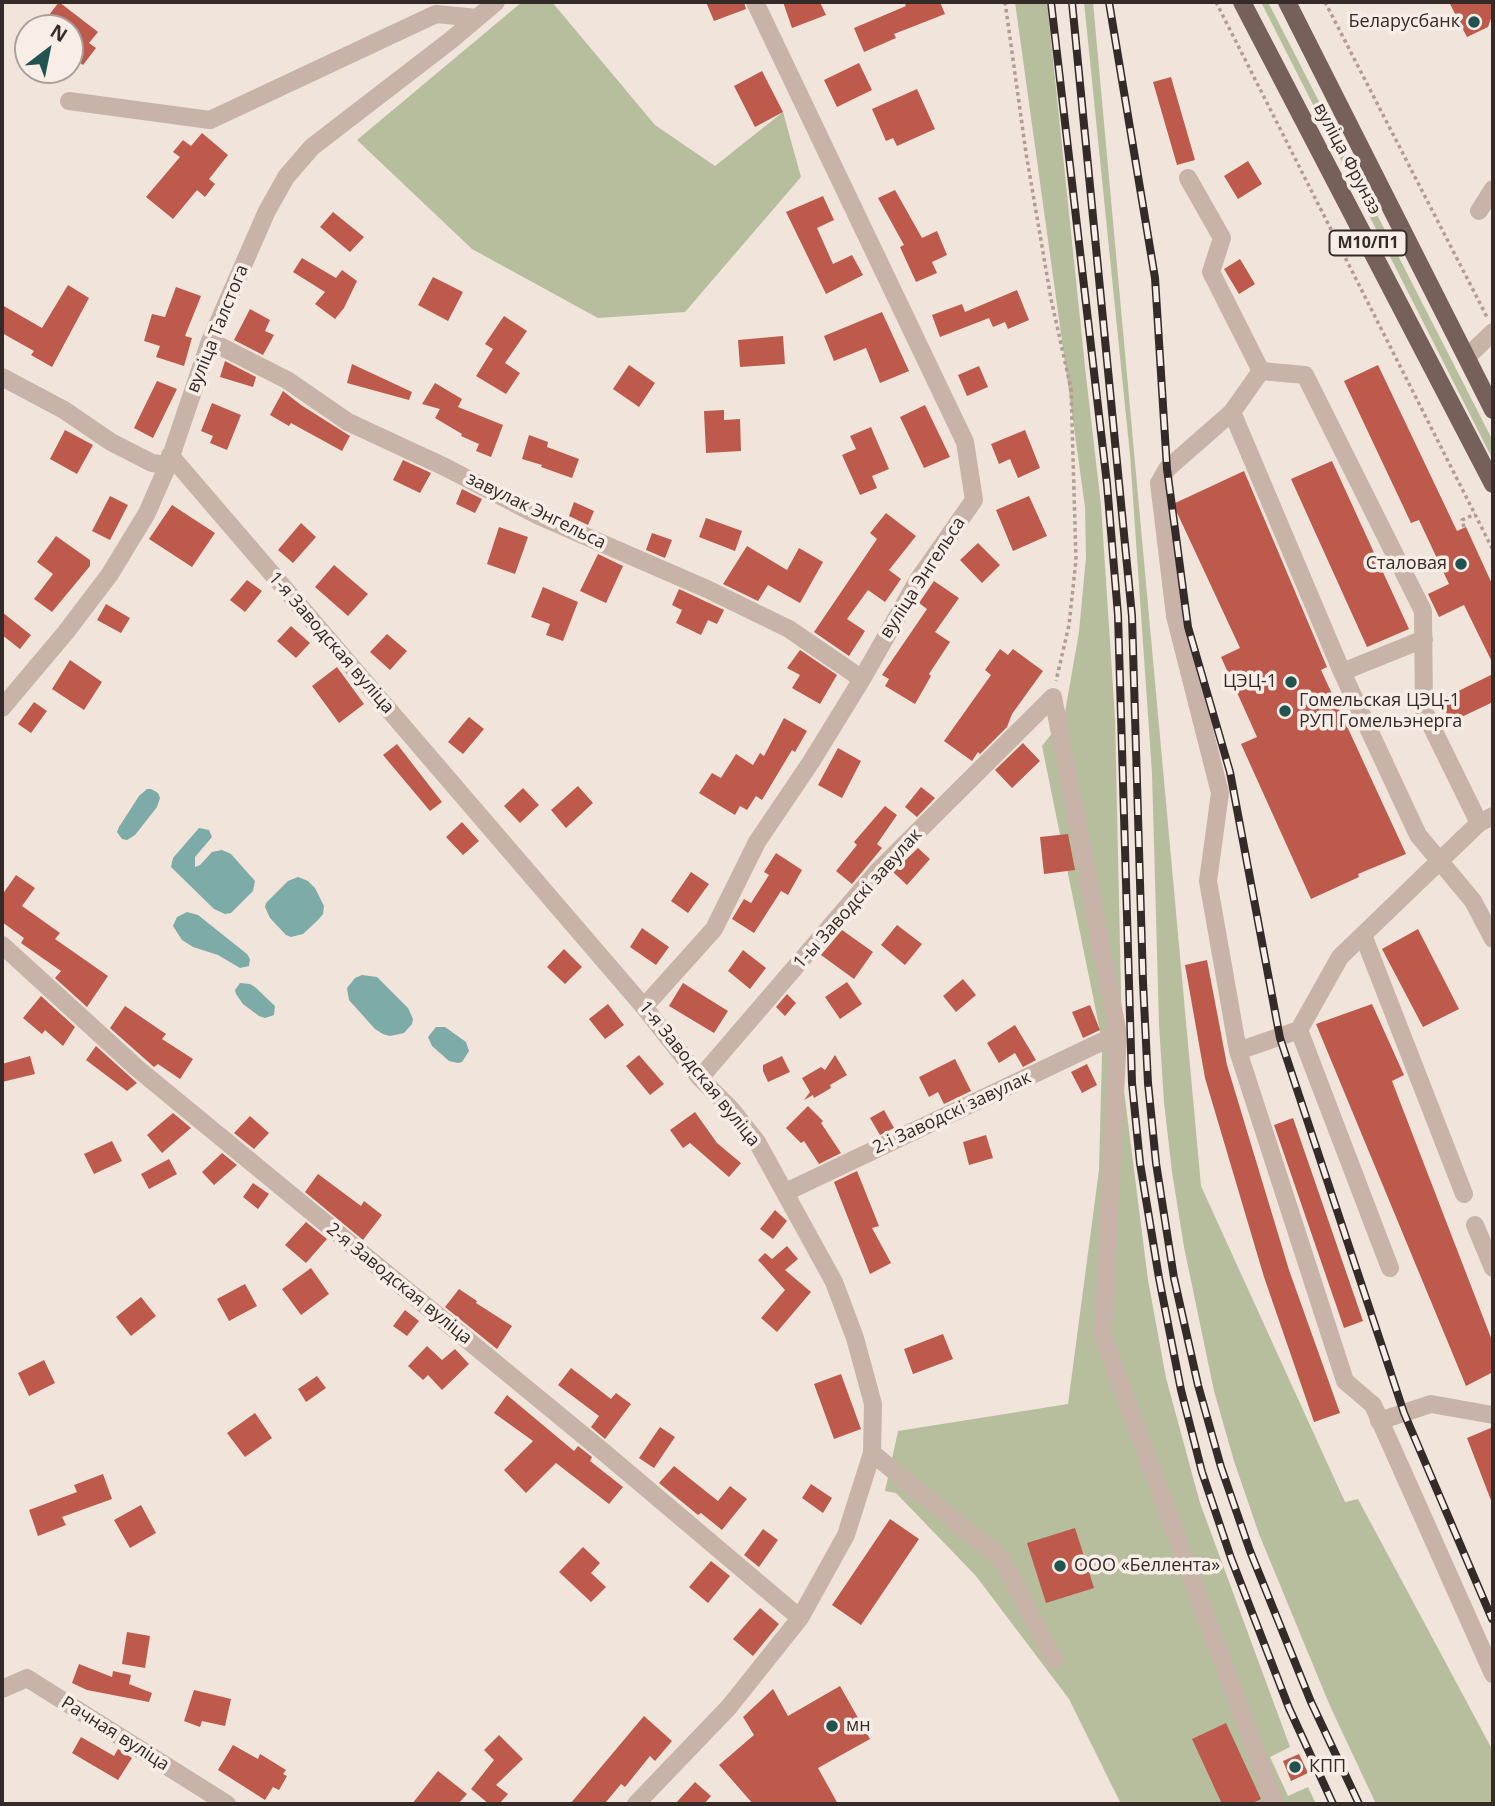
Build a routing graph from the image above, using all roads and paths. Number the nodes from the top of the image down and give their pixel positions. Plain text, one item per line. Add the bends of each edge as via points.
1 (496, 2) edge
2 (755, 2) edge
3 (1005, 2) edge
4 (1216, 2) edge
5 (1242, 2) edge
6 (1287, 2) edge
7 (1325, 2) edge
8 (477, 19) junction
9 (69, 101) dead end
10 (1188, 178) dead end
11 (1493, 190) edge
12 (1479, 211) dead end
13 (1493, 330) edge
14 (210, 341) junction
15 (1467, 357) junction
16 (1261, 371) junction
17 (2, 377) edge
18 (1493, 410) edge
19 (1232, 412) junction
20 (169, 460) junction
21 (1493, 484) edge
22 (1475, 513) junction
23 (1464, 527) dead end
24 (1493, 550) edge
25 (1424, 639) junction
26 (1342, 672) junction
27 (862, 679) junction
28 (1053, 697) junction
29 (2, 708) edge
30 (1486, 819) edge
31 (1439, 862) junction
32 (1363, 935) junction
33 (1493, 939) edge
34 (2, 945) edge
35 (644, 1007) junction
36 (1299, 1030) junction
37 (1118, 1034) junction
38 (1238, 1051) junction
39 (701, 1078) junction
40 (786, 1192) junction
41 (1464, 1194) dead end
42 (1475, 1225) dead end
43 (1390, 1268) dead end
44 (1493, 1268) edge
45 (1493, 1415) edge
46 (1379, 1421) junction
47 (872, 1453) junction
48 (800, 1618) junction
49 (1054, 1660) dead end
50 (1493, 1674) edge
51 (2, 1689) edge
52 (227, 1804) edge
53 (636, 1804) edge
54 (1275, 1804) edge

1 - 8 street, вуліца Талстога
2 - 27 street, вуліца Энгельса via 965,442 974,500 918,580
3 - 28 path via 1026,153 1071,389 1076,560 1069,625
4 - 22 path
5 - 21 main road, вуліца Фрунзэ / М10/П1
6 - 15 main road, вуліца Фрунзэ / М10/П1
7 - 13 path
8 - 9 street via 436,14 210,120
8 - 14 street, вуліца Талстога via 312,147 286,177
10 - 16 street via 1222,238 1211,272
11 - 12 street
13 - 15 street
14 - 20 street, вуліца Талстога
14 - 27 street, завулак Энгельса via 288,380 348,422 539,516 789,629
15 - 18 main road, вуліца Фрунзэ / М10/П1
16 - 19 street
16 - 25 street via 1306,375 1423,611
17 - 20 street via 152,463
19 - 26 street
19 - 38 street via 1167,469 1159,483 1175,616 1220,793 1208,881
20 - 29 street, вуліца Талстога via 147,513 110,574
20 - 35 street, 1-я Заводская вуліца
22 - 23 path via 1462,520
22 - 24 path
25 - 26 street
25 - 30 street via 1424,711
26 - 31 street via 1418,835
27 - 35 street, вуліца Энгельса via 757,842 714,929
28 - 37 street
28 - 39 street, 1-ы Заводскі завулак via 877,872
30 - 31 street
31 - 32 street
31 - 33 street via 1472,901
32 - 36 street via 1340,957
32 - 41 street
34 - 48 street, 2-я Заводская вуліца via 138,1069
35 - 39 street, 1-я Заводская вуліца
36 - 38 street
36 - 43 street
37 - 40 street, 2-і Заводскі завулак
37 - 54 street via 1103,1336
38 - 46 street via 1345,1381 1373,1405
39 - 40 street, 1-я Заводская вуліца via 757,1142
40 - 47 street, 1-я Заводская вуліца via 834,1282 855,1338 873,1404
42 - 44 street
45 - 46 street via 1431,1404
46 - 50 street
47 - 48 street, 1-я Заводская вуліца via 846,1535
47 - 49 street via 1002,1559
48 - 53 street, 1-я Заводская вуліца via 729,1707
51 - 52 street, Рачная вуліца via 27,1678

